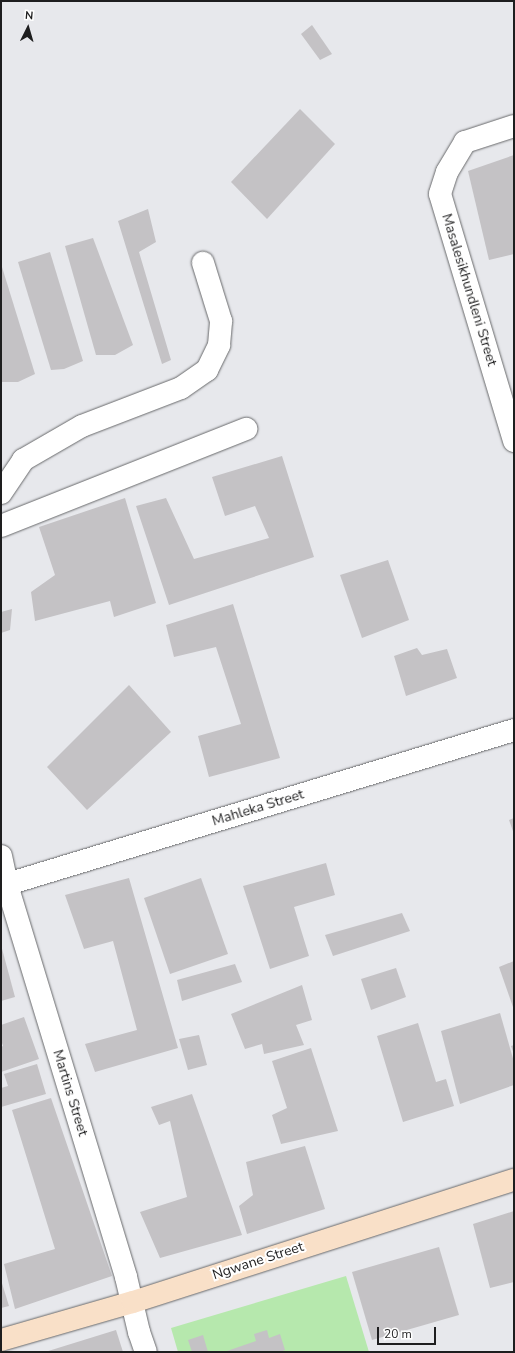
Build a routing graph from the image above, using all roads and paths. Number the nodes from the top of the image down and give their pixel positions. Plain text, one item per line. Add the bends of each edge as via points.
1 (514, 126) edge
2 (203, 263) dead end
3 (246, 429) dead end
4 (514, 441) edge
5 (1, 493) edge
6 (1, 526) edge
7 (514, 730) edge
8 (1, 856) edge
9 (4, 885) edge
10 (514, 1180) edge
11 (133, 1302) junction
12 (1, 1340) edge
13 (146, 1352) edge

1 - 4 street, Masalesikhundleni Street via 465,142 447,172 440,194
2 - 5 street via 221,321 219,345 208,370 181,388 82,426 23,460
3 - 6 street
7 - 9 street, Mahleka Street
8 - 9 street, Martins Street
9 - 11 street, Martins Street
10 - 11 main road, Ngwane Street
11 - 12 main road, Ngwane Street
11 - 13 street, Martins Street

